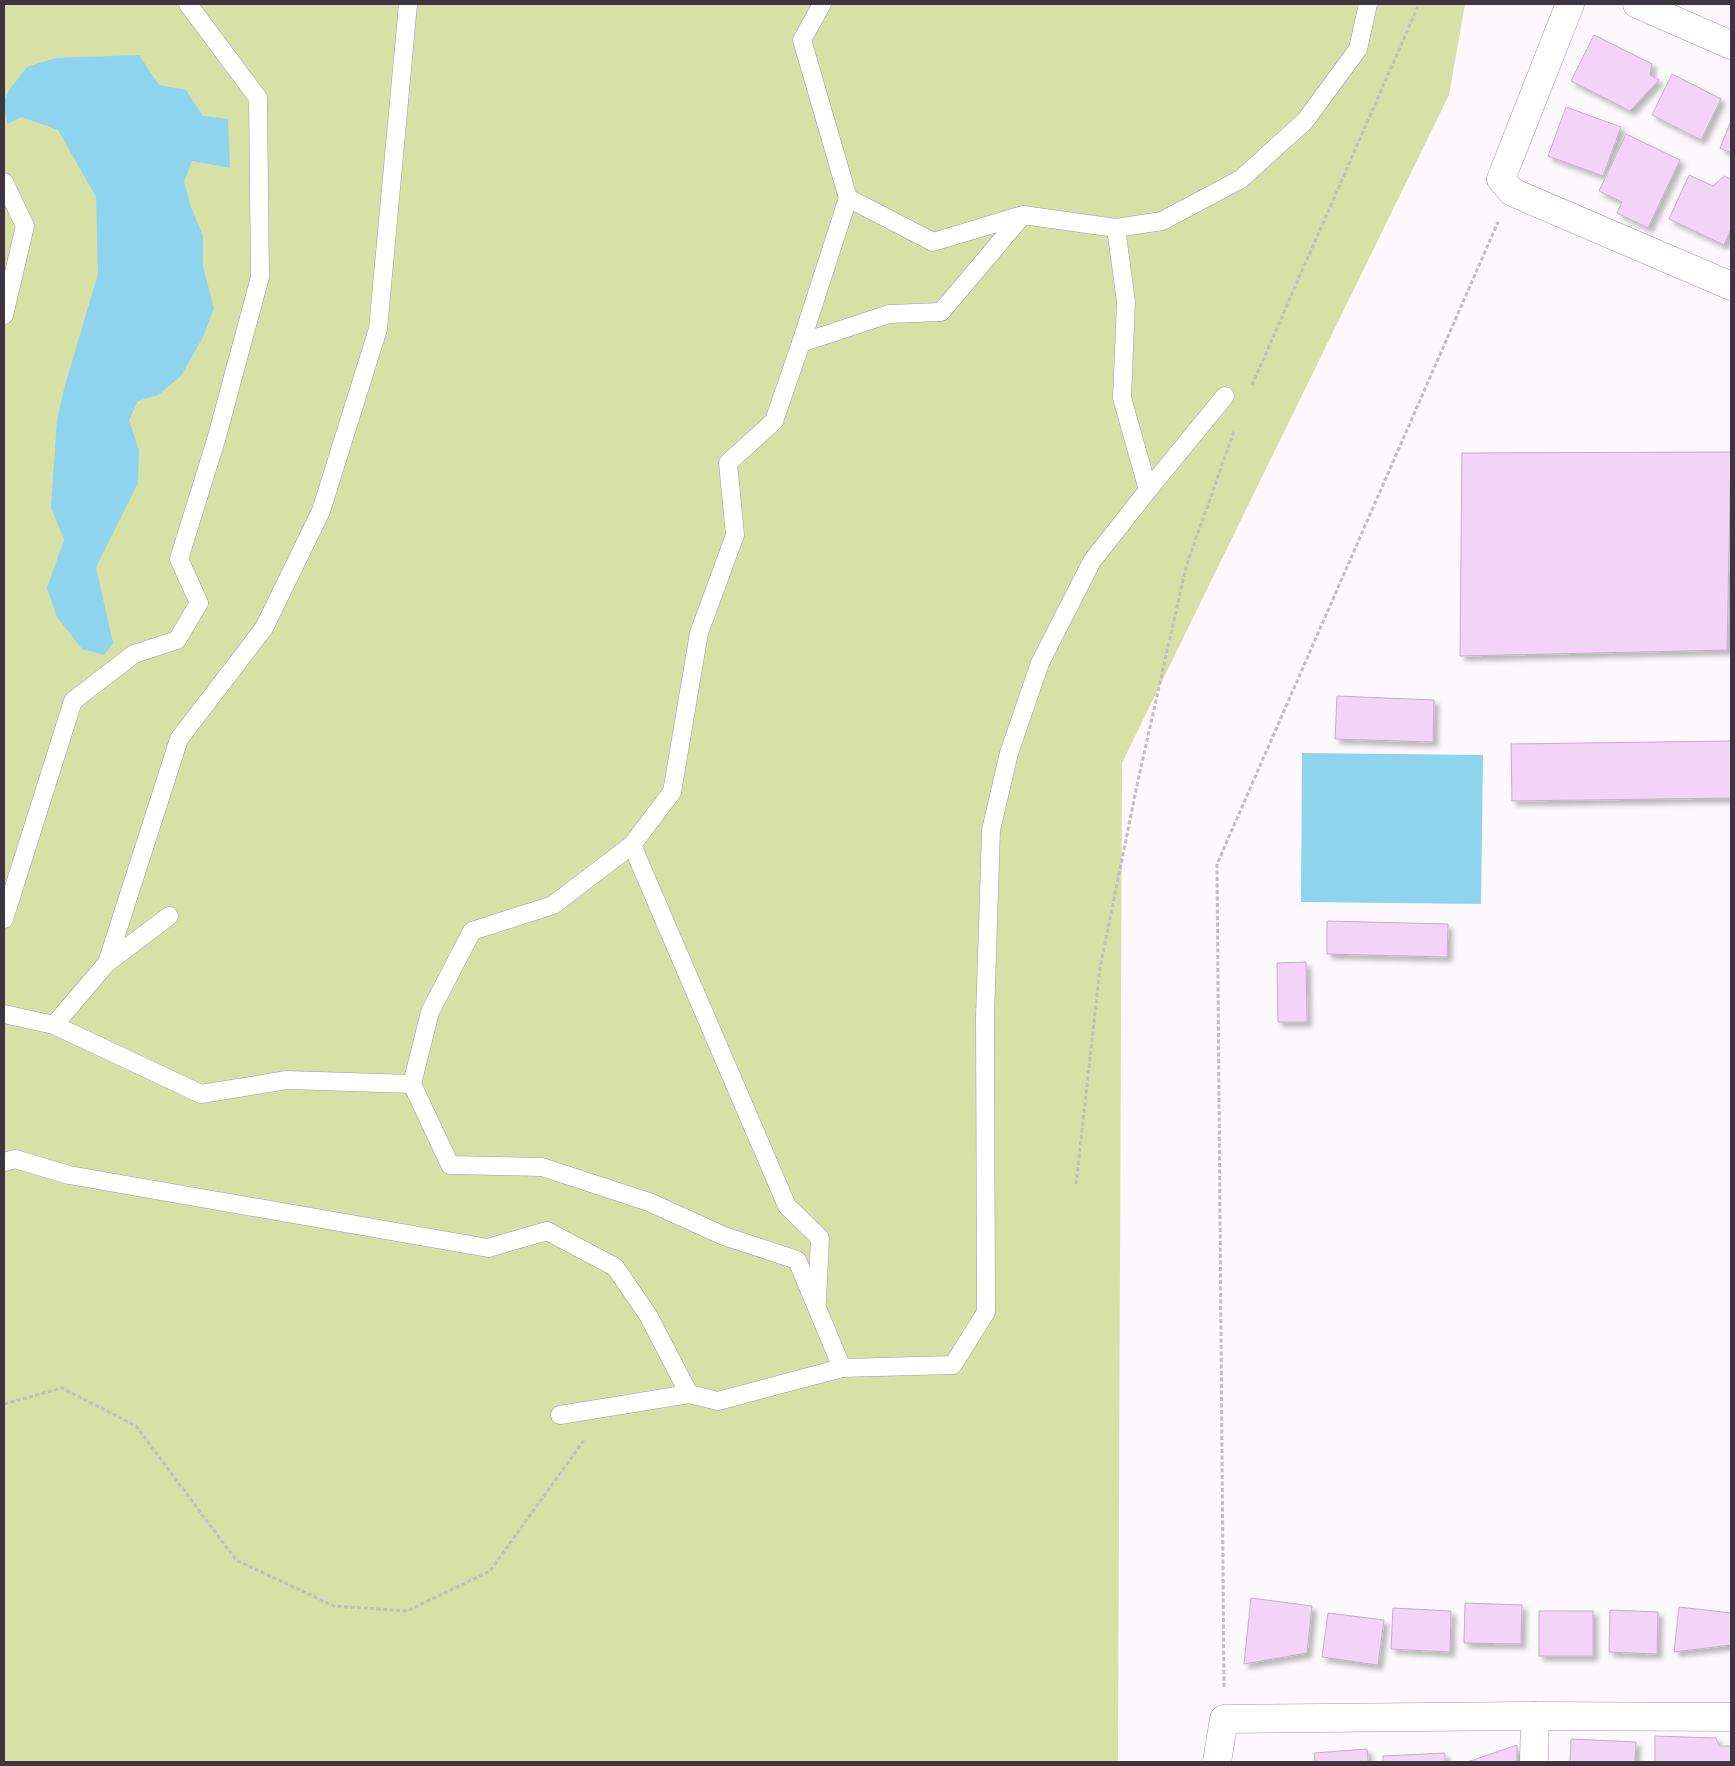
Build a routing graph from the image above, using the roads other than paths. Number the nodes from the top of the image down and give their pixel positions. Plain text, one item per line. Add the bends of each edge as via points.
1 (188, 4) edge
2 (408, 4) edge
3 (822, 4) edge
4 (1368, 4) edge
5 (1570, 4) edge
6 (1637, 4) edge
7 (1731, 45) edge
8 (4, 182) edge
9 (848, 198) junction
10 (1023, 215) junction
11 (1116, 228) junction
12 (1731, 286) edge
13 (4, 315) edge
14 (801, 343) junction
15 (1225, 396) dead end
16 (1148, 490) junction
17 (632, 845) junction
18 (169, 916) dead end
19 (4, 919) edge
20 (107, 963) junction
21 (4, 1014) edge
22 (54, 1025) junction
23 (412, 1084) junction
24 (4, 1162) edge
25 (817, 1307) junction
26 (842, 1368) junction
27 (689, 1394) junction
28 (560, 1414) dead end
29 (1535, 1716) junction
30 (1731, 1718) edge
31 (1217, 1762) edge
32 (1534, 1762) edge

1 - 19 lane via 258,98 260,277 216,440 179,560 199,603 177,640 134,654 73,700
2 - 20 lane via 378,329 336,466 321,511 264,628 178,739
3 - 9 lane via 802,40
4 - 11 lane via 1358,49 1305,121 1241,179 1162,221
5 - 12 street via 1500,179 1512,192
6 - 7 street
8 - 13 lane via 25,226
9 - 10 lane via 933,242
9 - 14 lane
10 - 11 lane
10 - 14 lane via 941,312 889,314
11 - 16 lane via 1126,302 1122,398
14 - 17 lane via 774,421 728,463 735,535 699,633 672,792
15 - 16 lane
16 - 26 lane via 1092,561 1040,663 1010,753 991,830 985,1026 986,1312 953,1365
17 - 23 lane via 553,905 472,931 430,1012
17 - 25 lane via 787,1206 820,1238
18 - 20 lane
20 - 22 lane
21 - 22 lane
22 - 23 lane via 201,1094 287,1080
23 - 25 lane via 450,1165 542,1167 650,1202 724,1236 797,1260
24 - 27 lane via 15,1160 69,1175 488,1248 547,1231 616,1267 648,1315
25 - 26 lane
26 - 27 lane via 718,1401
27 - 28 lane
29 - 30 street
29 - 31 street via 1224,1719
29 - 32 street

